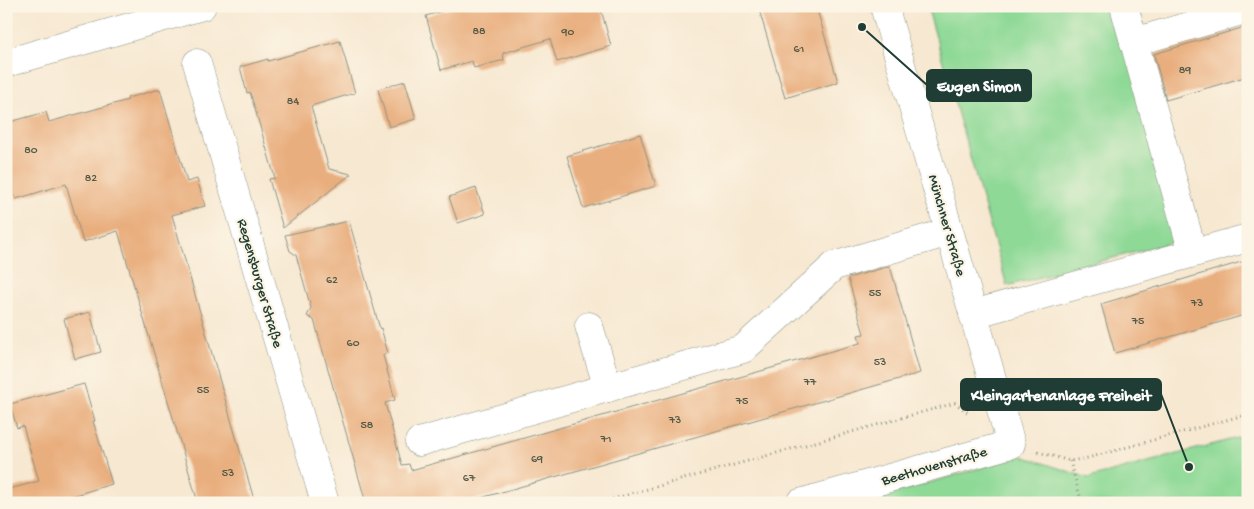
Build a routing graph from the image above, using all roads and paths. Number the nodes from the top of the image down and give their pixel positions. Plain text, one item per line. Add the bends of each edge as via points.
1 (202, 6) edge
2 (884, 6) edge
3 (1124, 6) edge
4 (1248, 9) edge
5 (1134, 42) junction
6 (197, 62) dead end
7 (6, 63) edge
8 (950, 232) junction
9 (1248, 238) edge
10 (1193, 253) junction
11 (973, 314) junction
12 (589, 326) dead end
13 (608, 388) junction
14 (971, 414) dead end
15 (1248, 414) edge
16 (419, 442) dead end
17 (1011, 444) junction
18 (1070, 461) junction
19 (325, 503) edge
20 (598, 503) edge
21 (800, 503) edge
22 (1082, 503) edge

1 - 7 street
2 - 8 street, Münchner Straße
3 - 5 street
4 - 5 street
5 - 10 street
6 - 19 street, Regensburger Straße
8 - 11 street, Münchner Straße
8 - 13 street via 834,266 743,349
9 - 10 street
10 - 11 street
11 - 17 street, Münchner Straße
12 - 13 street
13 - 16 street
14 - 20 path via 955,403
15 - 18 path
17 - 18 path
17 - 21 street, Beethovenstraße
18 - 22 path

